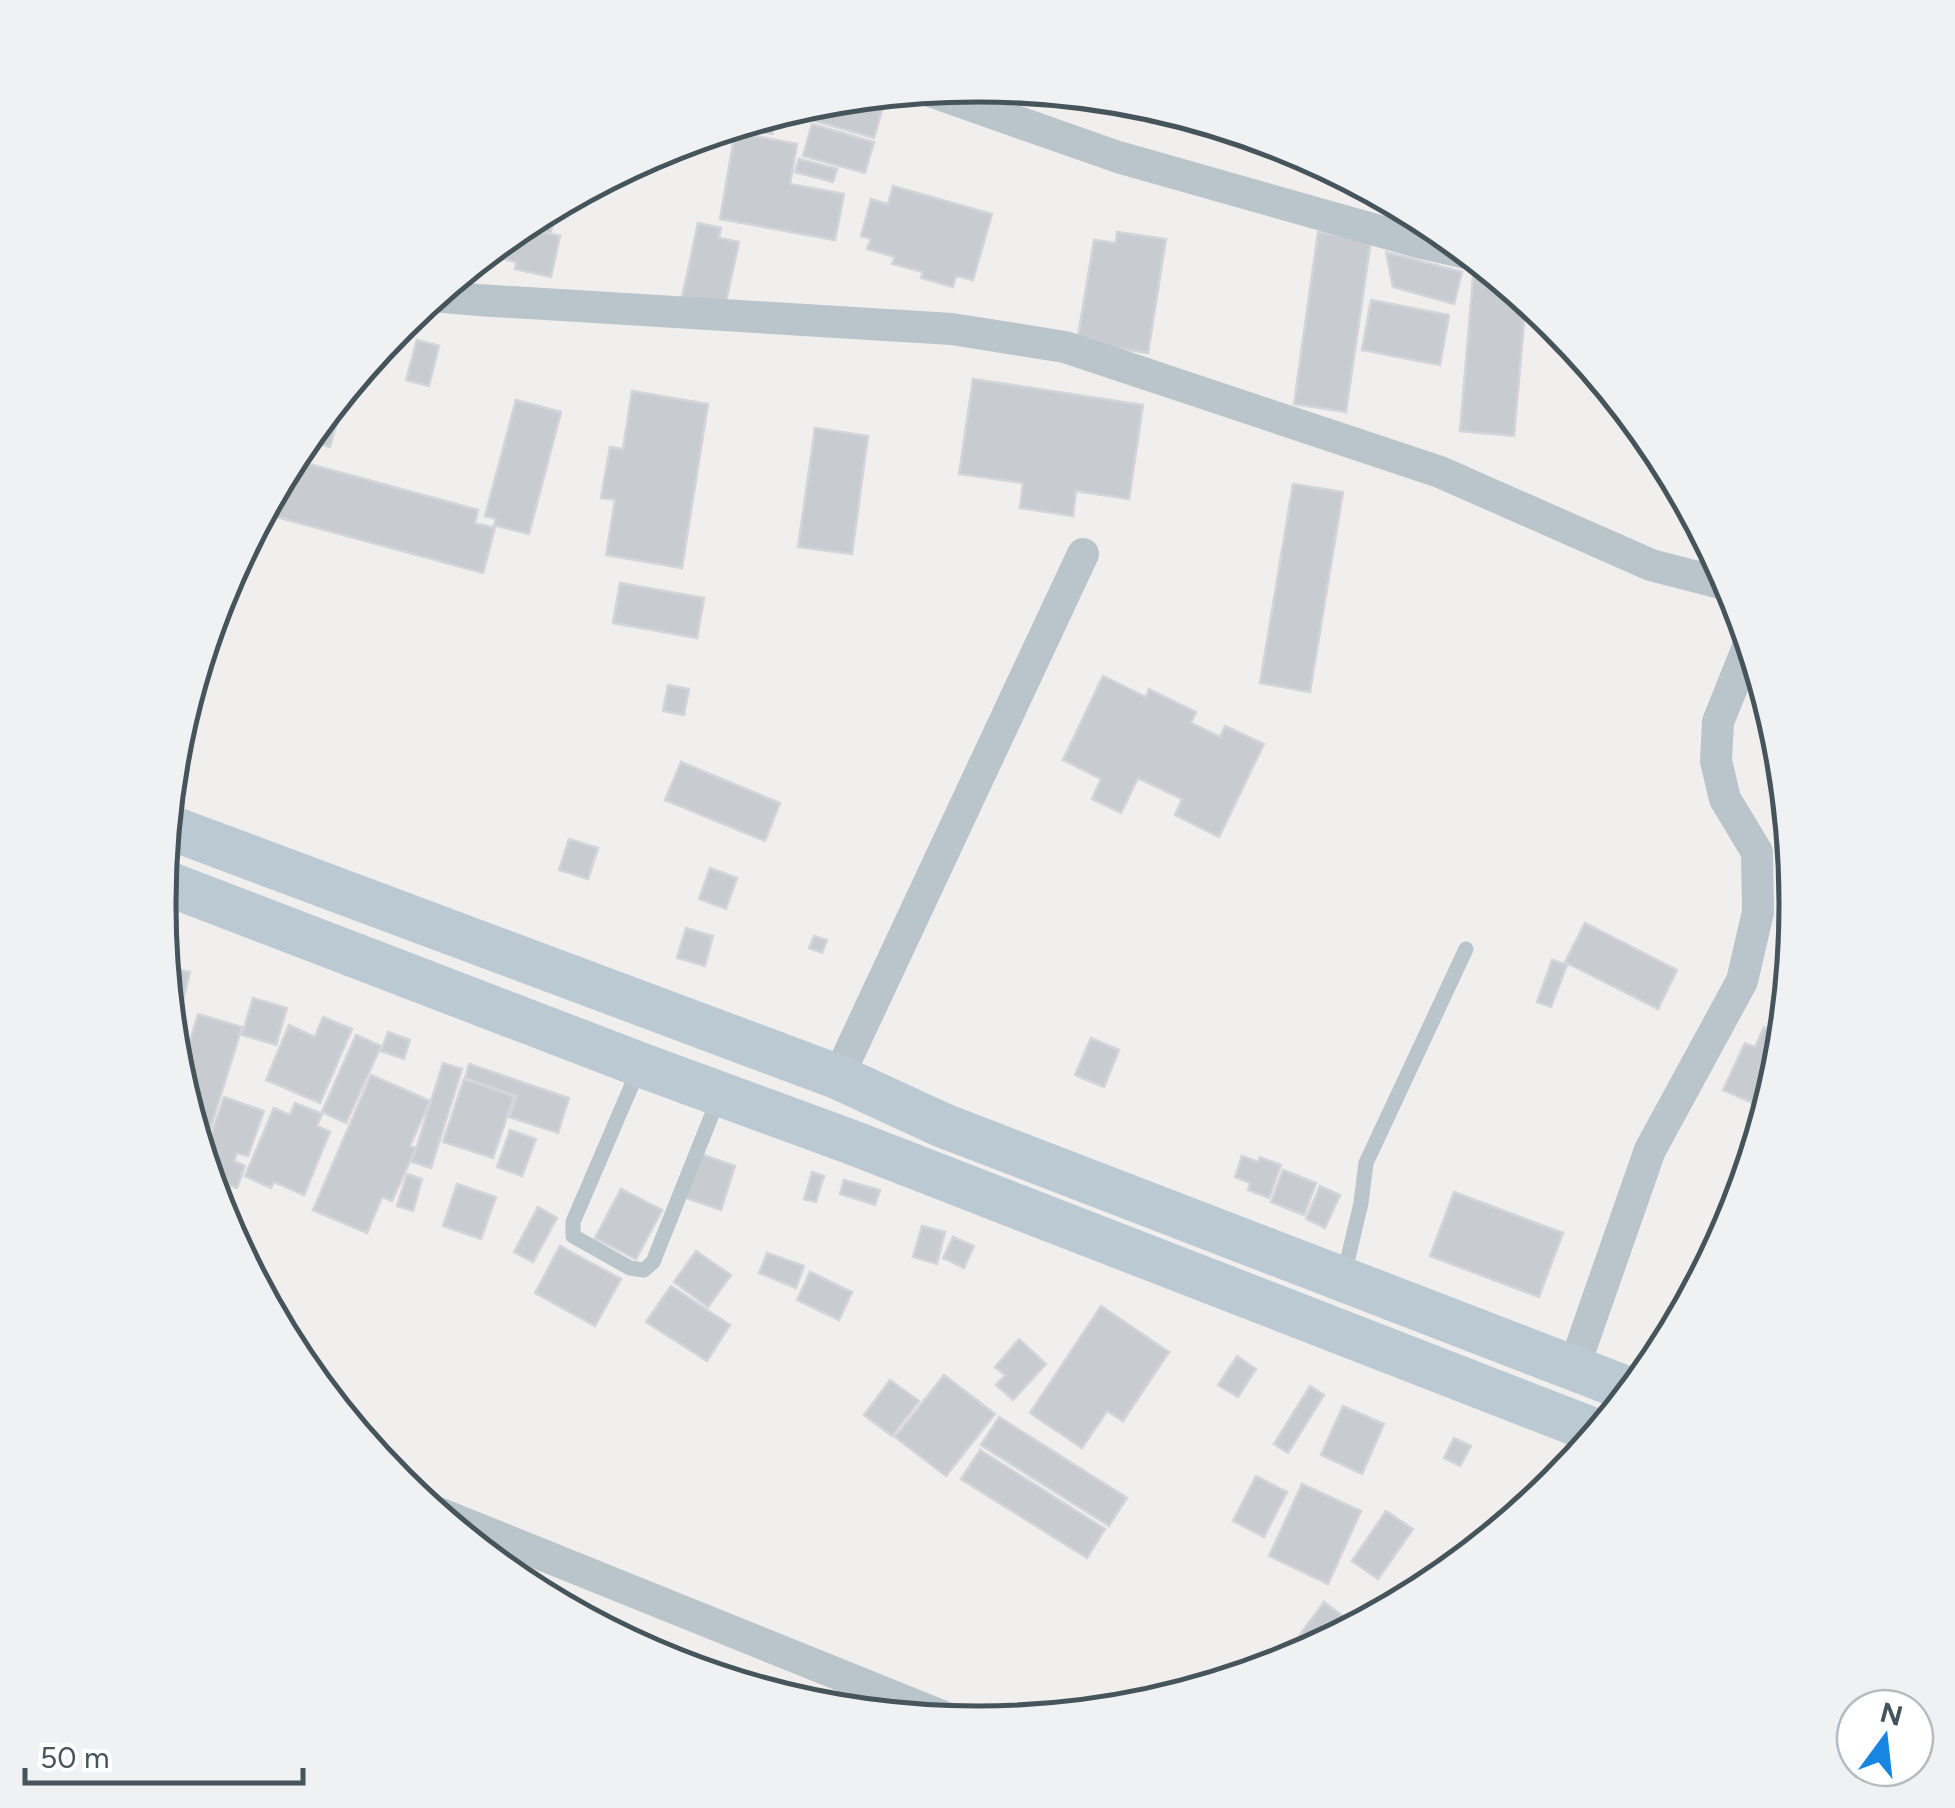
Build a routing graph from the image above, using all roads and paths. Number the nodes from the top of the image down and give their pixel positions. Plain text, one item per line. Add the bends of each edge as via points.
1 (963, 103) edge
2 (1434, 246) edge
3 (453, 298) edge
4 (1083, 554) dead end
5 (1710, 580) edge
6 (1741, 663) edge
7 (180, 831) edge
8 (177, 887) edge
9 (1466, 949) dead end
10 (641, 1065) junction
11 (838, 1078) junction
12 (720, 1094) junction
13 (1343, 1279) junction
14 (1574, 1368) junction
15 (1618, 1385) edge
16 (1584, 1427) edge
17 (475, 1528) edge
18 (908, 1702) edge

1 - 2 street via 1118,157
3 - 5 street via 952,329 1066,347 1440,472 1650,565
4 - 11 street
6 - 14 street via 1718,722 1716,761 1725,799 1757,852 1758,912 1742,980 1650,1150
7 - 11 main road
8 - 10 main road
9 - 13 lane via 1366,1163
10 - 12 main road
10 - 12 lane via 573,1222 574,1236 630,1268 644,1270 653,1262
11 - 13 main road via 942,1125
12 - 16 main road
13 - 14 main road
14 - 15 main road
17 - 18 street

